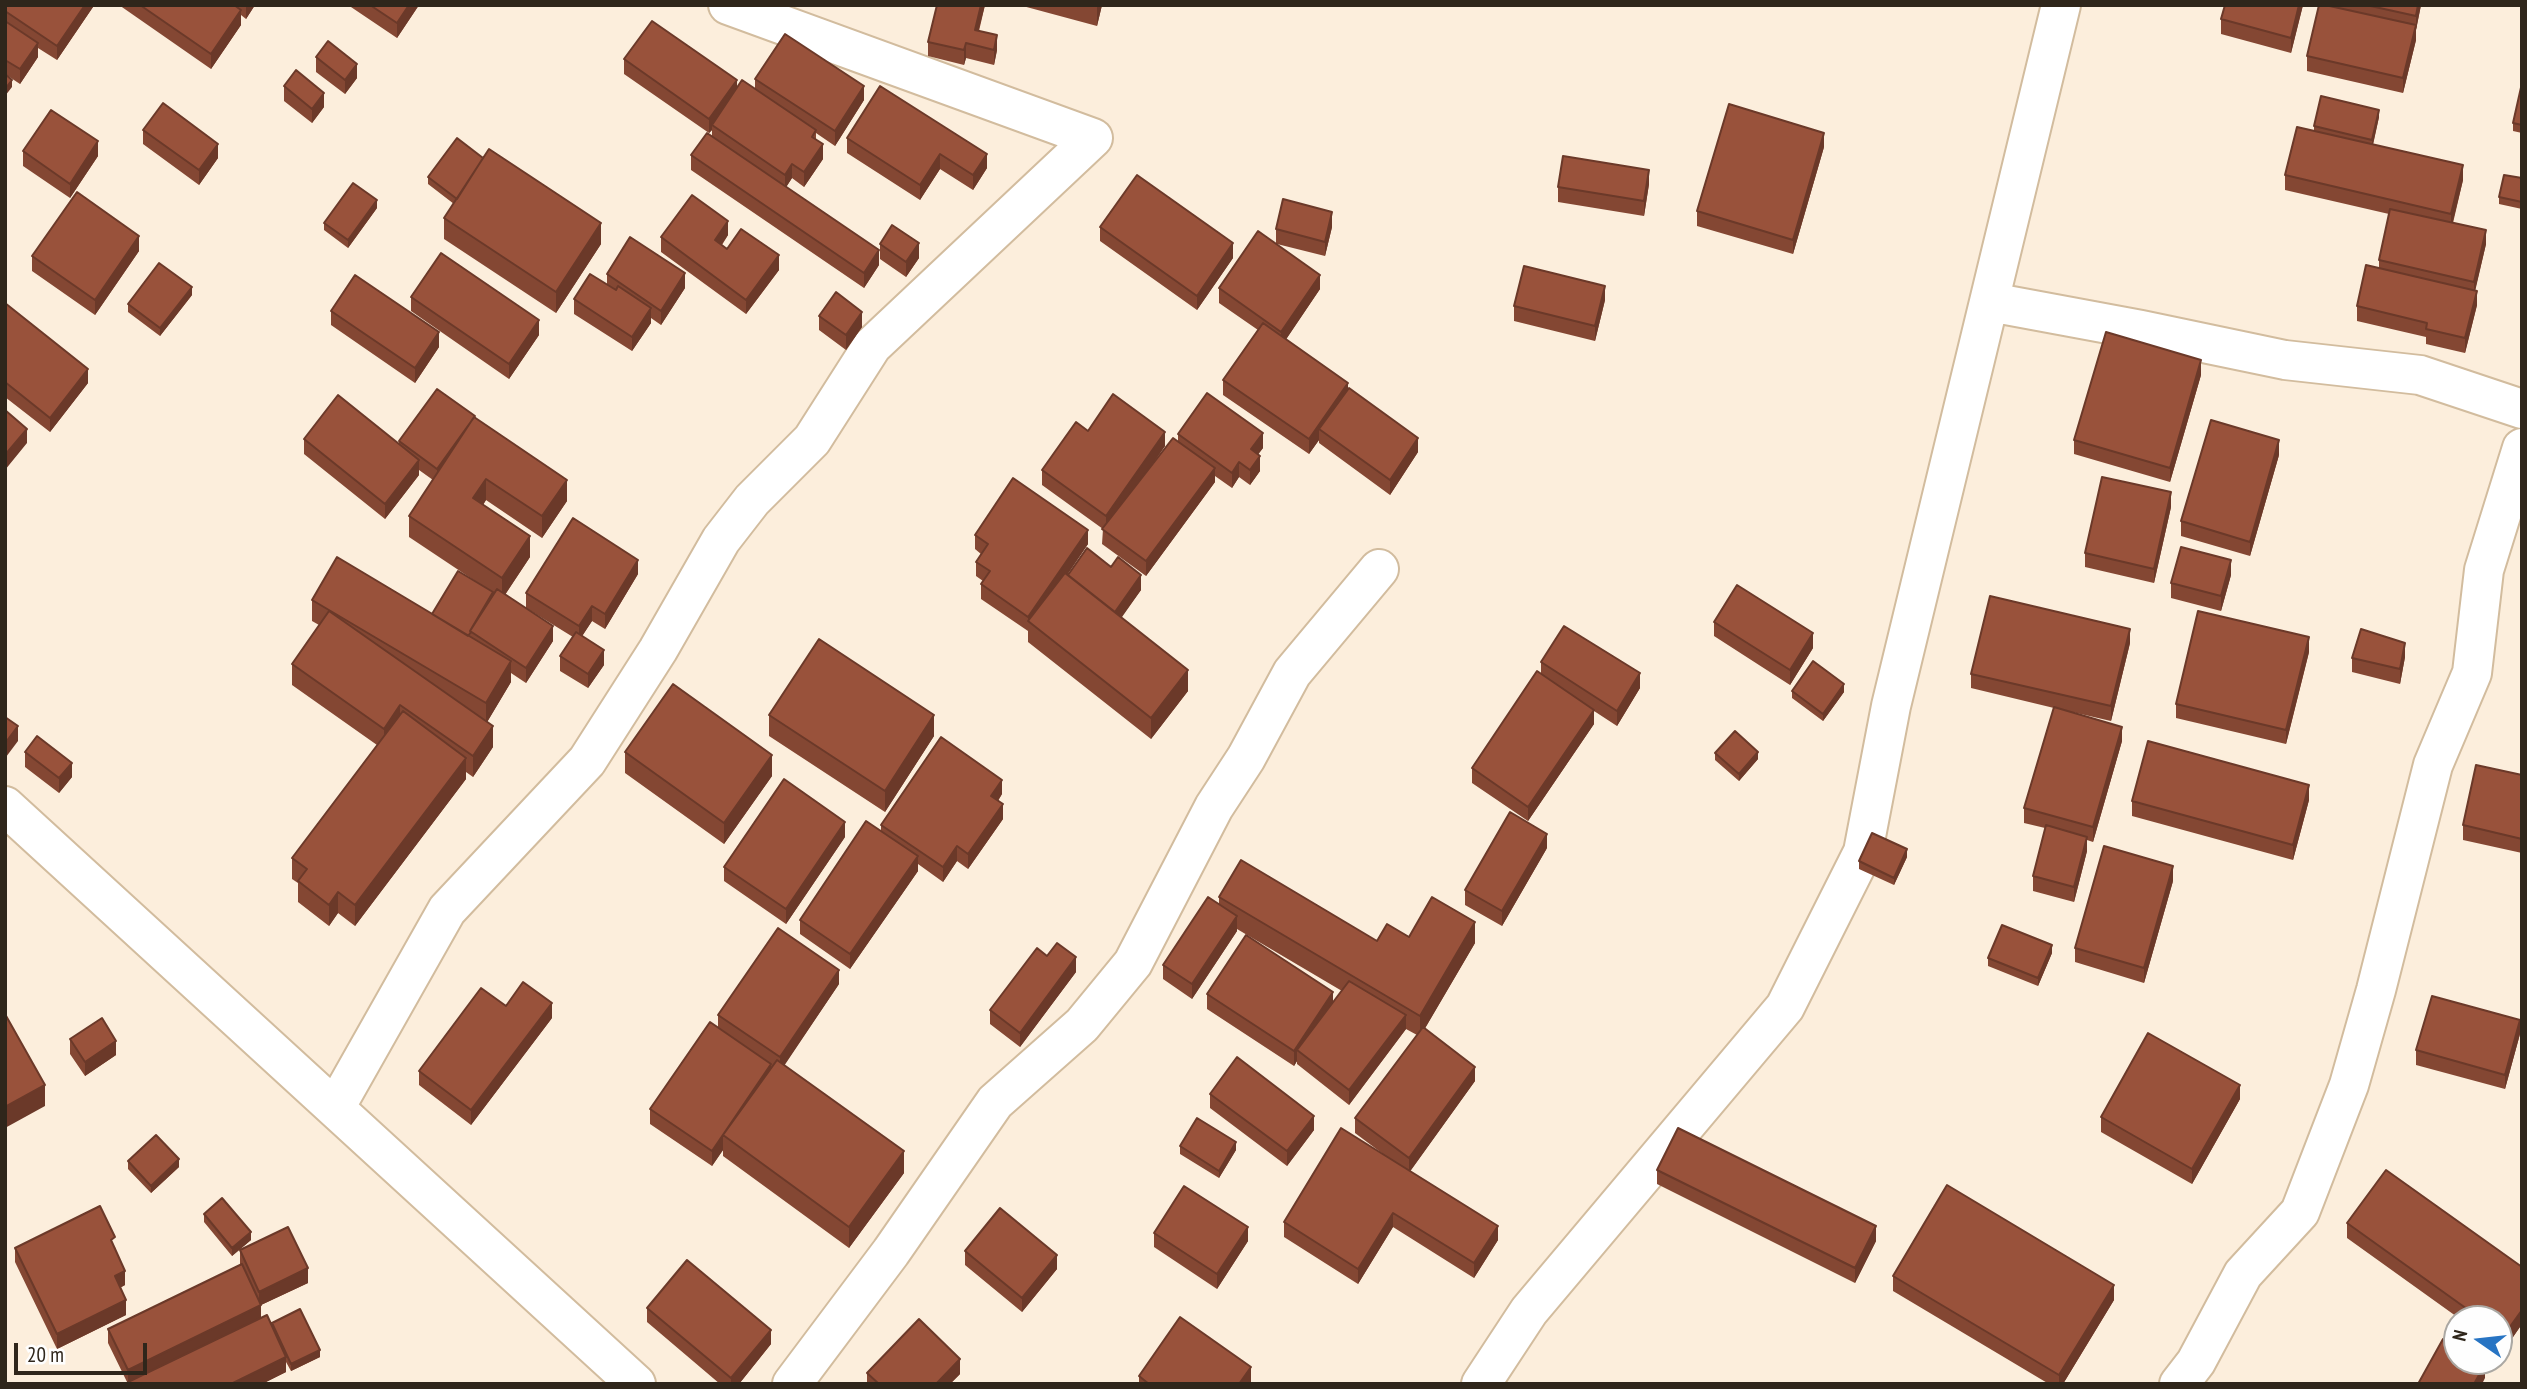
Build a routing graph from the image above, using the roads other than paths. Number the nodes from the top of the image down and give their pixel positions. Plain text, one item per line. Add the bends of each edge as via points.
1 (728, 5) edge
2 (2061, 5) edge
3 (1990, 302) junction
4 (2522, 409) edge
5 (2522, 448) edge
6 (1379, 569) dead end
7 (5, 806) edge
8 (335, 1108) junction
9 (636, 1384) edge
10 (792, 1384) edge
11 (1481, 1384) edge
12 (2179, 1384) edge

1 - 8 street via 1093,138 872,346 812,440 752,500 721,540 587,761 447,910
2 - 3 street
3 - 4 street via 2286,360 2420,375
3 - 11 street via 1891,706 1863,852 1785,1007 1529,1311
5 - 12 street via 2484,570 2472,673 2433,765 2349,1085 2300,1212 2243,1274 2196,1362
6 - 10 street via 1292,673 1214,807 1133,963 1082,1025 995,1102
7 - 8 street
8 - 9 street

